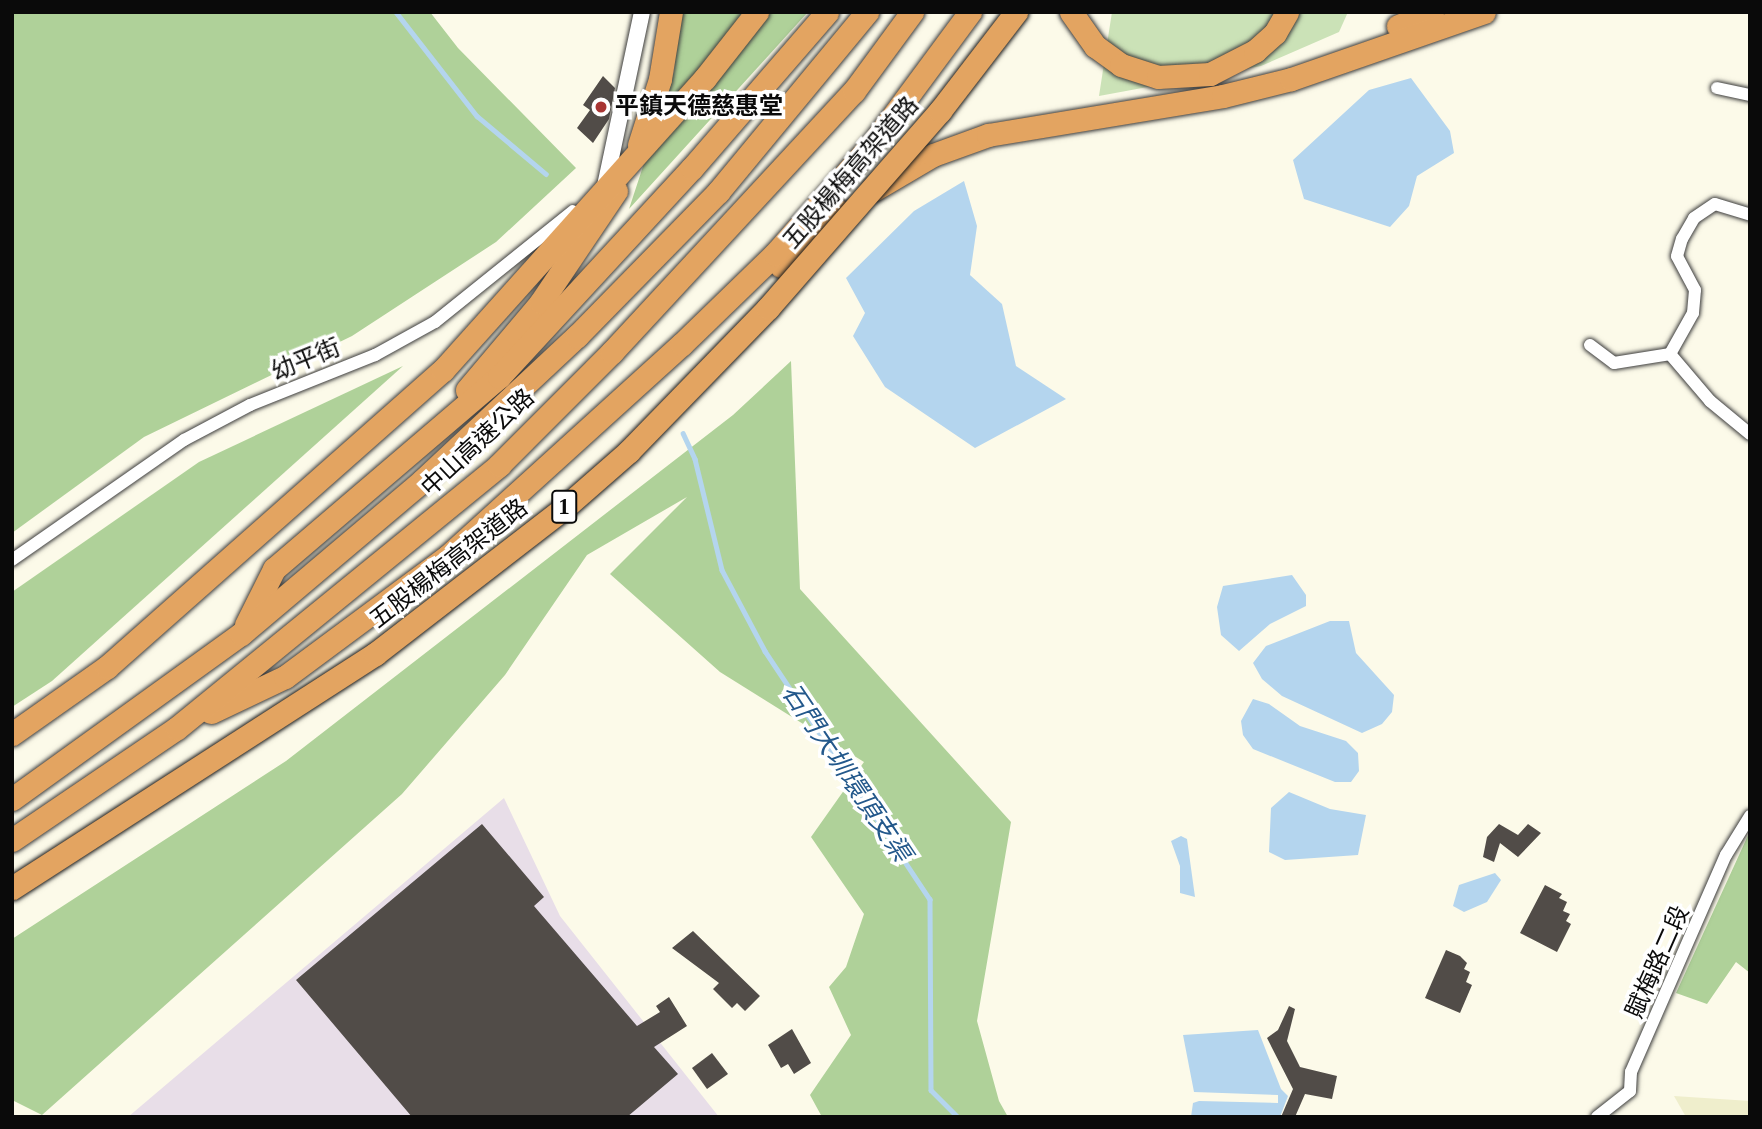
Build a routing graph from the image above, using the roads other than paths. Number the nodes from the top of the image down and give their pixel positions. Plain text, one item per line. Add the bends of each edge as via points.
1 (642, 12) edge
2 (671, 12) edge
3 (757, 12) edge
4 (827, 12) edge
5 (867, 12) edge
6 (912, 12) edge
7 (970, 12) edge
8 (1016, 12) edge
9 (1071, 12) edge
10 (1287, 12) edge
11 (1432, 12) edge
12 (1484, 12) edge
13 (1717, 88) dead end
14 (1750, 95) edge
15 (1223, 96) junction
16 (606, 186) joint
17 (1750, 215) edge
18 (1590, 345) dead end
19 (1670, 354) junction
20 (597, 422) junction
21 (432, 430) junction
22 (1750, 434) edge
23 (12, 560) edge
24 (241, 634) junction
25 (177, 728) junction
26 (12, 734) edge
27 (12, 799) edge
28 (1750, 816) edge
29 (12, 840) edge
30 (12, 888) edge
31 (1597, 1117) edge

1 - 16 street
2 - 21 highway via 660,79 634,160 541,302
3 - 26 highway via 705,78 443,370 107,667
4 - 21 highway via 692,168 499,377
5 - 24 highway, 中山高速公路 via 718,192 577,336 423,480
6 - 25 highway, 中山高速公路 via 854,92 612,352 499,465
7 - 20 highway via 873,143 775,254
8 - 30 highway, 五股楊梅高架道路 / 1, bridge via 940,111 768,308 601,475 375,654
9 - 10 highway via 1095,46 1121,65 1158,77 1210,74 1255,51 1275,33
11 - 15 highway
12 - 15 highway via 1292,79
13 - 14 street
15 - 20 highway, bridge via 988,135 933,155 848,207 690,352
16 - 23 street, 幼平街 via 435,322 375,355 250,405 184,440
17 - 19 street via 1715,204 1694,218 1677,256 1695,290 1693,313
18 - 19 street via 1614,363
19 - 22 street via 1710,401
20 - 25 highway via 448,556 285,677
21 - 24 highway via 274,569
24 - 27 highway, 中山高速公路
25 - 29 highway, 中山高速公路
28 - 31 street, 賦梅路二段 via 1726,855 1631,1072 1630,1091

